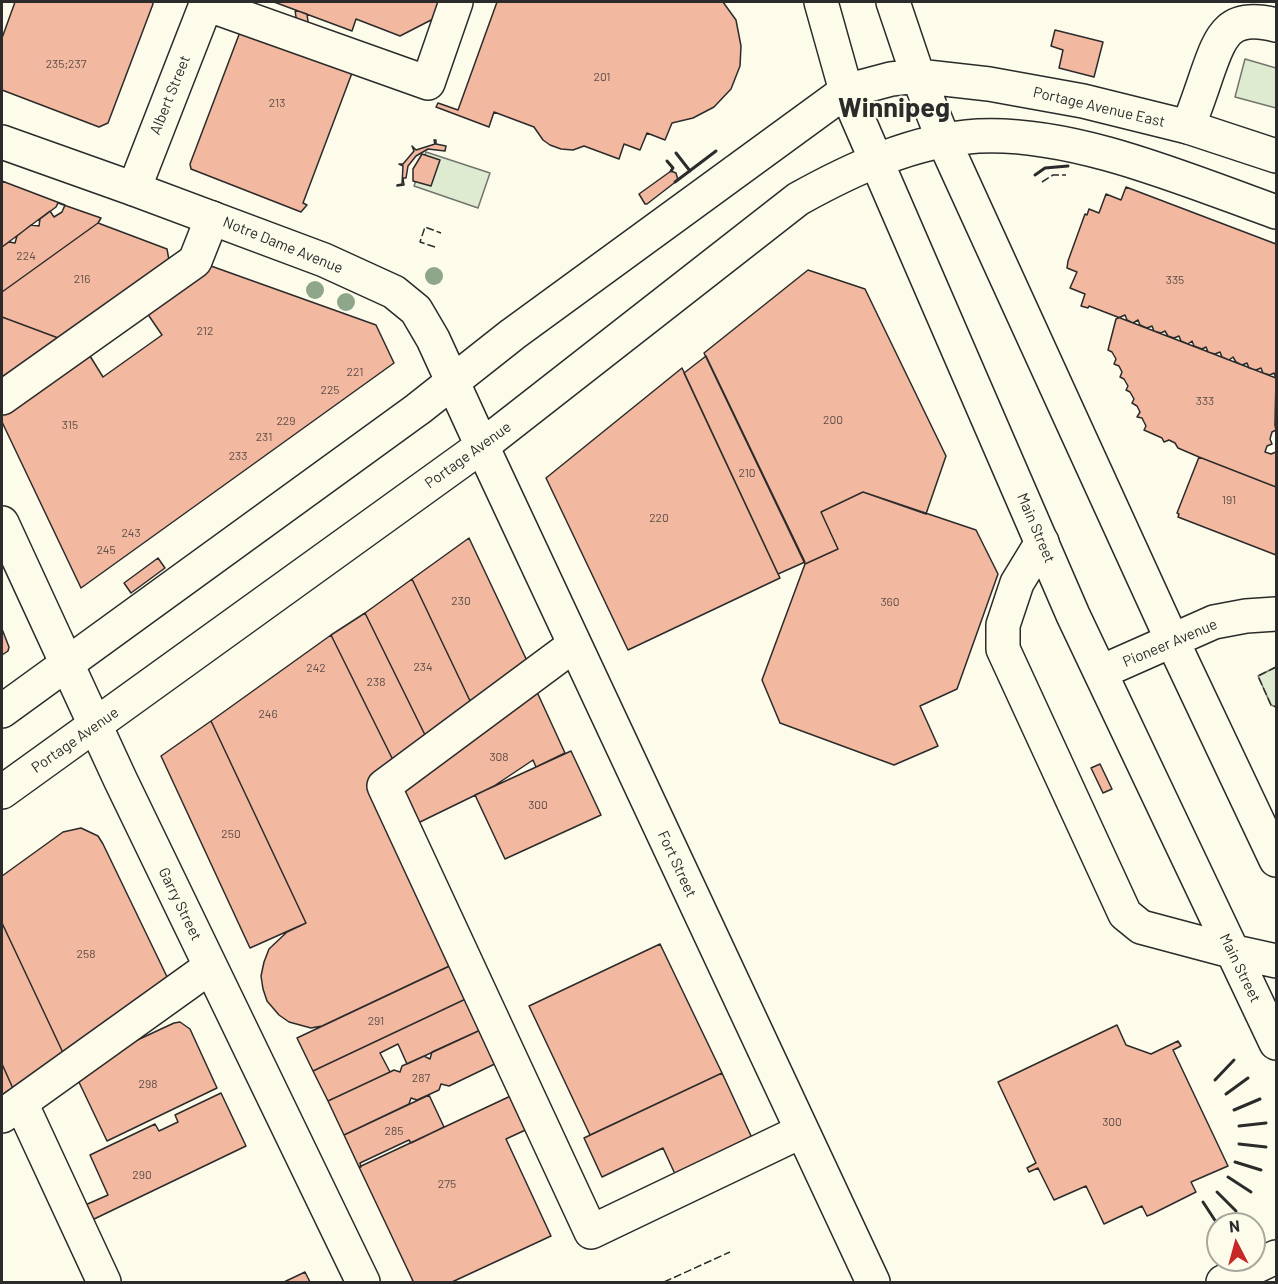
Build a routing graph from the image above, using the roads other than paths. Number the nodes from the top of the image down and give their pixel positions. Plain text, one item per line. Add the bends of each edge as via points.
1 (456, 2) edge
2 (821, 2) edge
3 (893, 2) edge
4 (207, 3) edge
5 (1276, 25) edge
6 (918, 76) junction
7 (846, 91) junction
8 (1188, 127) junction
9 (944, 141) junction
10 (2, 142) edge
11 (1276, 156) edge
12 (876, 162) junction
13 (134, 189) junction
14 (1276, 212) edge
15 (212, 218) junction
16 (452, 383) junction
17 (2, 398) edge
18 (482, 446) junction
19 (2, 523) edge
20 (1042, 542) junction
21 (1276, 614) edge
22 (1172, 640) junction
23 (574, 645) junction
24 (67, 665) junction
25 (1101, 672) junction
26 (2, 711) edge
27 (94, 726) junction
28 (2, 792) edge
29 (1276, 860) edge
30 (1231, 951) junction
31 (1276, 961) edge
32 (210, 967) junction
33 (1276, 1043) edge
34 (11, 1110) edge
35 (802, 1131) junction
36 (1276, 1257) edge
37 (104, 1282) edge
38 (363, 1282) edge
39 (873, 1282) edge
40 (1223, 1282) edge

1 - 4 main road via 428,83
2 - 7 main road, Main Street
3 - 6 main road
4 - 13 main road, Albert Street
5 - 8 main road via 1248,21 1227,31 1218,43
6 - 7 main road
6 - 8 main road, Portage Avenue East via 1083,101
6 - 9 main road
7 - 12 main road, Main Street
7 - 16 main road via 513,334
8 - 11 main road, Portage Avenue East
9 - 12 main road, Portage Avenue
9 - 14 main road via 1003,136 1083,148
9 - 22 main road
10 - 13 main road, Notre Dame Avenue
12 - 18 main road, Portage Avenue via 798,199
12 - 20 main road, Main Street
13 - 15 main road, Notre Dame Avenue
15 - 16 main road, Notre Dame Avenue via 324,260 394,292 416,310
15 - 17 main road via 195,261
16 - 18 main road, Notre Dame Avenue
16 - 24 main road
18 - 23 main road, Fort Street
18 - 27 main road, Portage Avenue
19 - 24 main road, Garry Street
20 - 25 main road, Main Street
20 - 30 main road via 1017,583 1003,625 1003,649 1125,914 1141,927
21 - 22 main road, Pioneer Avenue via 1214,622
22 - 25 main road, Pioneer Avenue
22 - 29 main road
23 - 35 main road, Fort Street
23 - 35 main road via 384,786 591,1232
24 - 26 main road
24 - 27 main road, Garry Street
25 - 30 main road, Main Street
27 - 28 main road, Portage Avenue
27 - 32 main road, Garry Street
30 - 31 main road
30 - 33 main road, Main Street
32 - 34 main road
32 - 38 main road, Garry Street
34 - 37 main road
35 - 39 main road, Fort Street
36 - 40 main road

